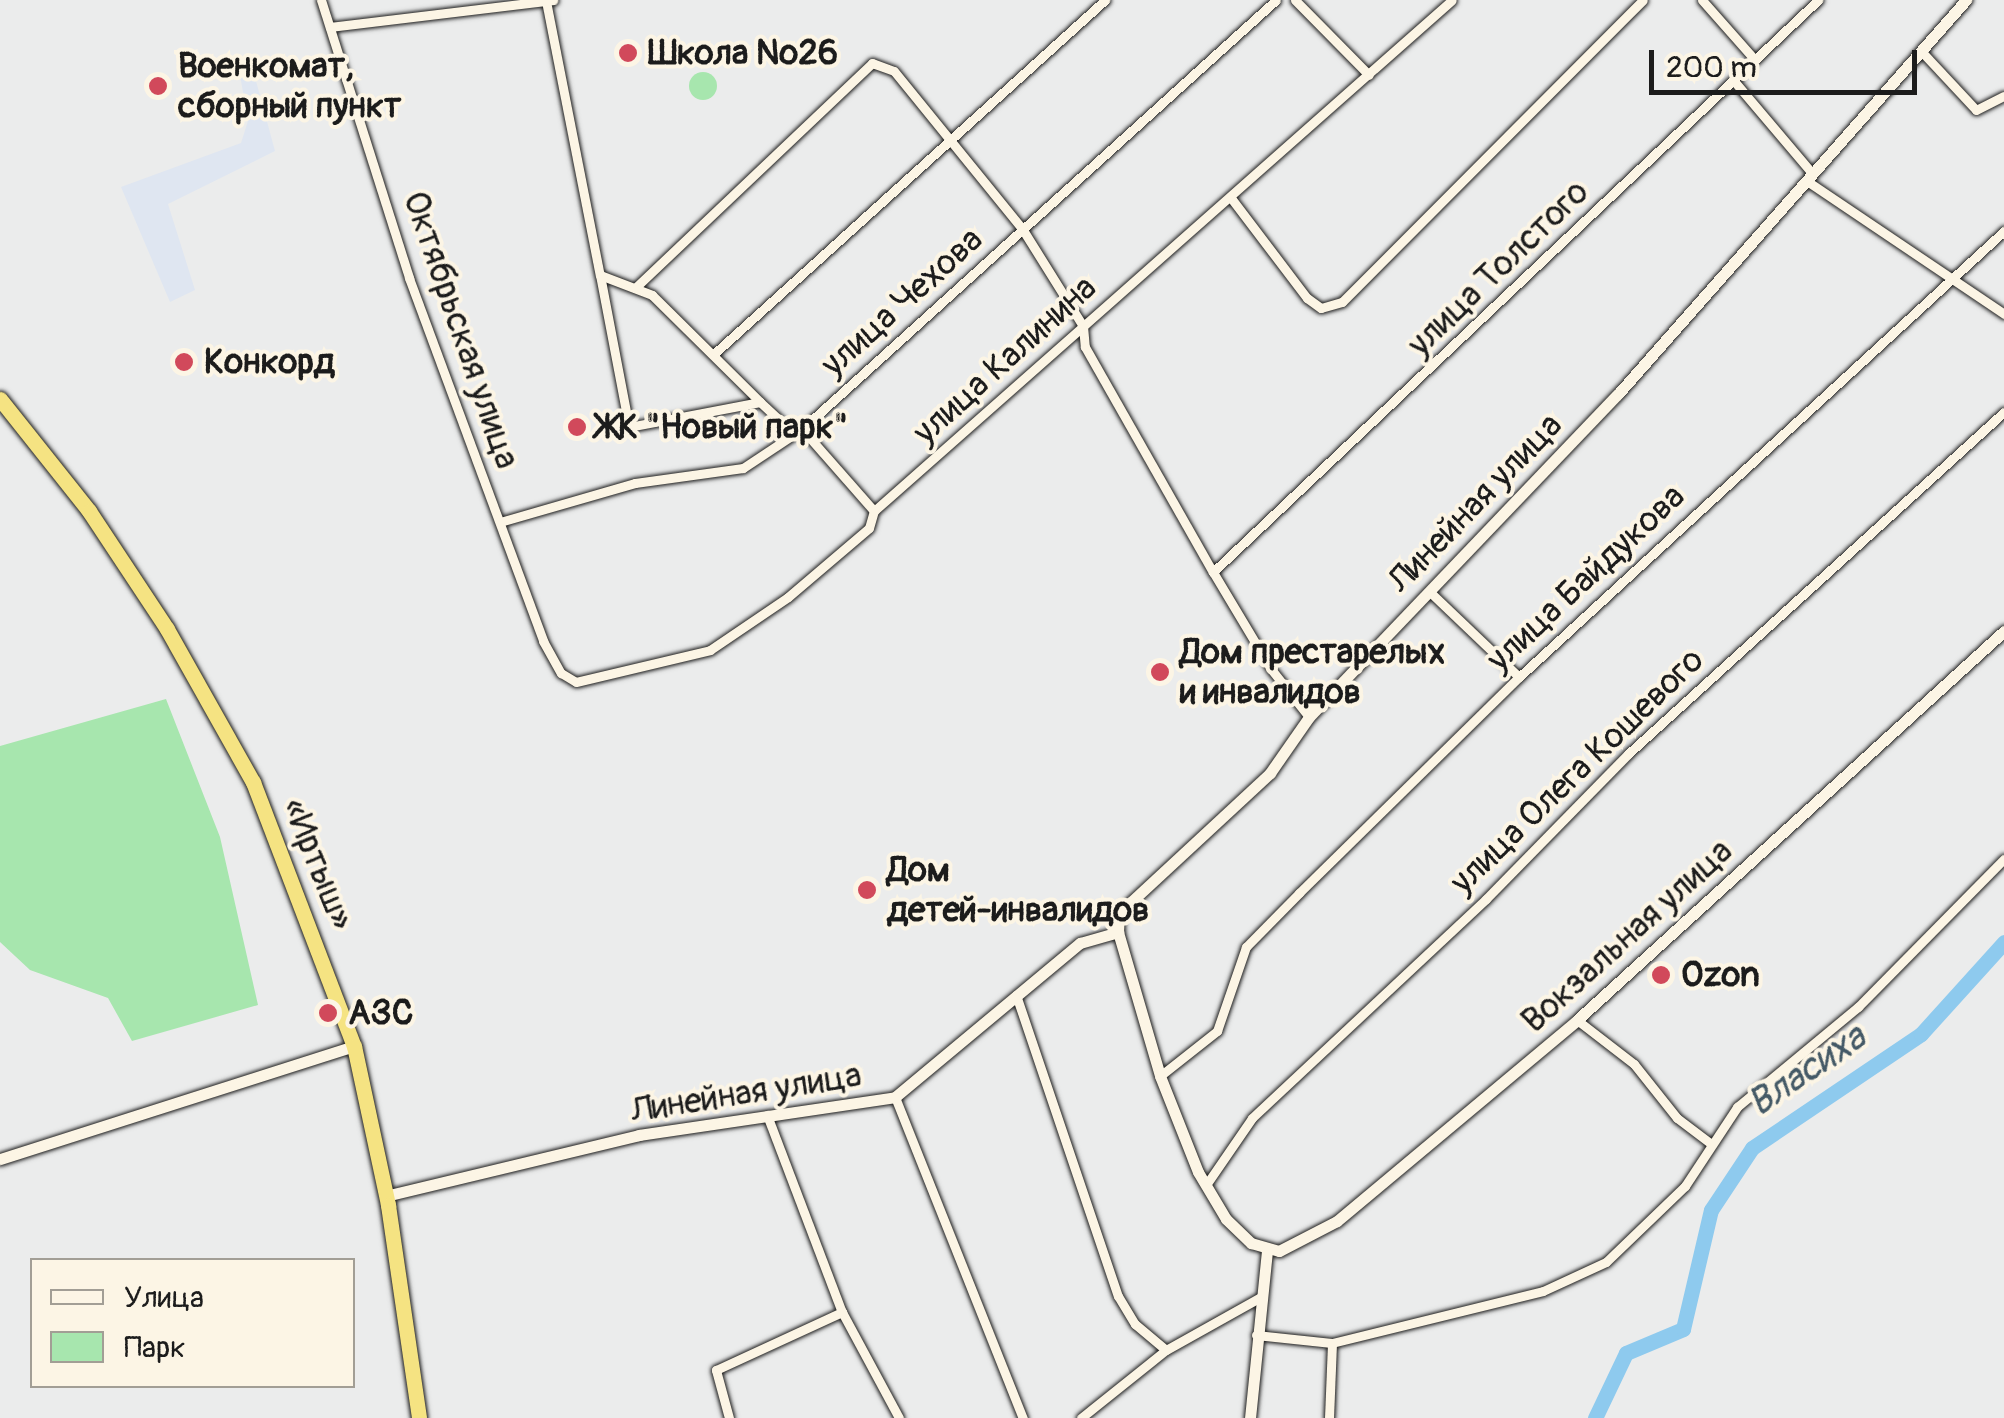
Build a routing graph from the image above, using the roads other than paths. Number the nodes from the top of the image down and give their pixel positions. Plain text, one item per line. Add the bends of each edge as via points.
1 (321, 0) edge
2 (554, 0) edge
3 (1104, 0) edge
4 (1276, 0) edge
5 (1295, 0) edge
6 (1452, 0) edge
7 (1643, 0) edge
8 (1818, 0) edge
9 (1966, 0) edge
10 (546, 1) edge
11 (1708, 2) edge
12 (330, 27) junction
13 (1922, 52) junction
14 (1755, 60) junction
15 (1369, 75) junction
16 (1734, 80) junction
17 (2004, 96) edge
18 (952, 139) junction
19 (1810, 178) junction
20 (1231, 198) junction
21 (1023, 230) junction
22 (2004, 231) edge
23 (600, 275) junction
24 (1950, 278) junction
25 (635, 288) junction
26 (2004, 314) edge
27 (1084, 326) junction
28 (716, 352) junction
29 (0, 400) edge
30 (760, 402) junction
31 (2004, 412) edge
32 (802, 428) junction
33 (874, 511) junction
34 (500, 522) junction
35 (1213, 572) junction
36 (1429, 591) junction
37 (2004, 631) edge
38 (561, 673) joint
39 (1519, 677) junction
40 (1309, 717) junction
41 (2004, 859) edge
42 (1118, 932) junction
43 (1016, 995) junction
44 (1577, 1020) junction
45 (354, 1046) junction
46 (1160, 1076) junction
47 (895, 1097) junction
48 (767, 1114) junction
49 (1710, 1144) junction
50 (0, 1159) edge
51 (1206, 1185) junction
52 (385, 1196) junction
53 (1267, 1250) junction
54 (1259, 1298) junction
55 (842, 1312) junction
56 (1256, 1335) junction
57 (1332, 1343) junction
58 (1166, 1350) junction
59 (418, 1418) edge
60 (729, 1418) edge
61 (898, 1418) edge
62 (1023, 1418) edge
63 (1082, 1418) edge
64 (1250, 1418) edge
65 (1329, 1418) edge

1 - 12 street, Октябрьская улица
2 - 10 street
3 - 18 street
4 - 21 street, улица Чехова
5 - 15 street
6 - 15 street, улица Калинина
7 - 20 street via 1342,302 1321,308 1307,298
8 - 14 street, улица Толстого
9 - 13 street, Линейная улица
10 - 12 street
10 - 23 street
11 - 14 street
12 - 34 street, Октябрьская улица via 415,294
13 - 17 street via 1976,110
13 - 19 street, Линейная улица
14 - 16 street, улица Толстого
15 - 20 street, улица Калинина
16 - 19 street
16 - 35 street, улица Толстого
18 - 21 street
18 - 25 street via 894,71 872,64
18 - 28 street
19 - 24 street
19 - 36 street, Линейная улица via 1618,394
20 - 27 street, улица Калинина
21 - 27 street
21 - 32 street, улица Чехова
22 - 24 street, улица Байдукова
23 - 25 street
23 - 30 street via 629,426
24 - 26 street
24 - 39 street, улица Байдукова
25 - 28 street via 652,294
27 - 33 street, улица Калинина
27 - 35 street via 1085,347
28 - 30 street
29 - 45 highway, «Иртыш» via 89,511 221,718 253,782
30 - 32 street via 786,426
31 - 51 street, улица Олега Кошевого via 1628,754 1486,899 1252,1118
32 - 33 street
32 - 34 street, улица Чехова via 743,468 635,483
33 - 38 street, улица Калинина via 868,528 830,561 710,650 597,681 576,682
34 - 38 street, Октябрьская улица
35 - 40 street via 1271,669
36 - 39 street
36 - 40 street, Линейная улица
37 - 44 street, Вокзальная улица
39 - 46 street, улица Байдукова via 1246,947 1217,1032
40 - 42 street, Линейная улица via 1270,773 1119,913
41 - 49 street via 1858,1007 1737,1107
42 - 43 street, Линейная улица via 1080,943
42 - 46 street
43 - 47 street, Линейная улица
43 - 58 street via 1118,1296 1135,1324
44 - 49 street via 1634,1064 1677,1118
44 - 53 street, Вокзальная улица via 1337,1221 1311,1239
45 - 50 street
45 - 52 highway, «Иртыш»
46 - 51 street
47 - 48 street, Линейная улица
47 - 62 street
48 - 52 street, Линейная улица via 639,1135
48 - 55 street
49 - 57 street via 1685,1186 1581,1278
51 - 53 street via 1226,1220
52 - 59 highway, «Иртыш»
53 - 54 street
54 - 56 street
54 - 58 street
55 - 60 street via 716,1370
55 - 61 street
56 - 57 street
56 - 64 street
57 - 65 street
58 - 63 street

